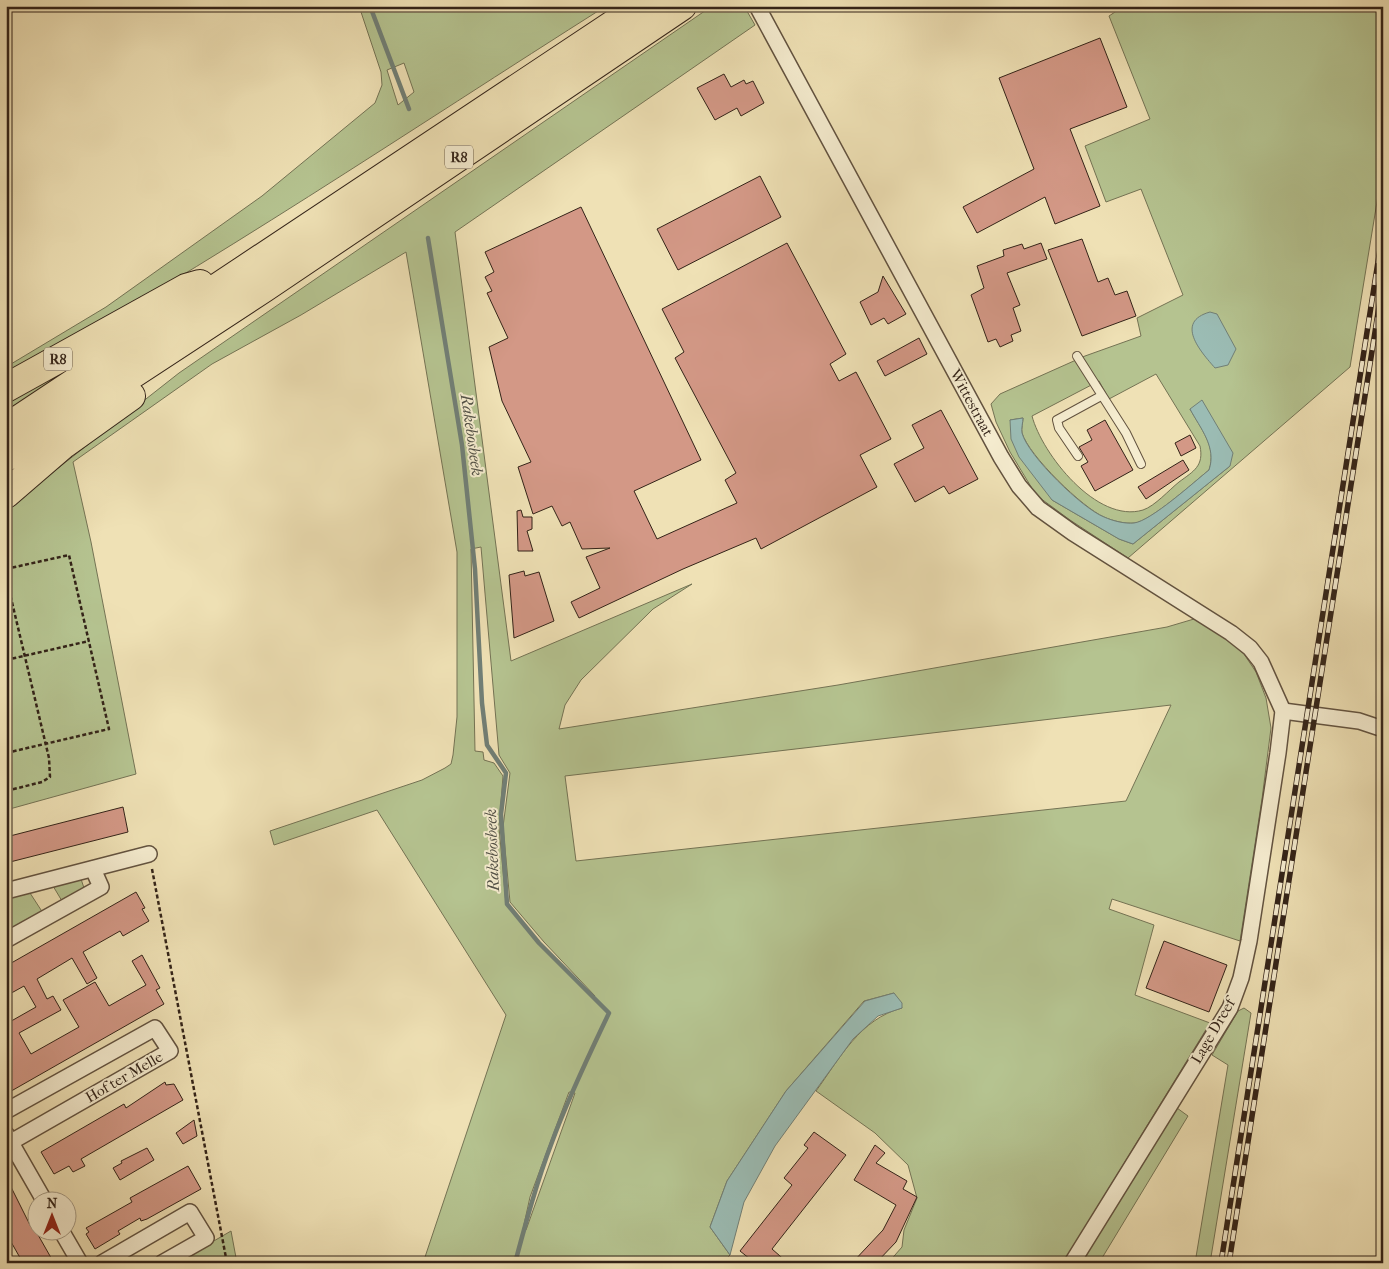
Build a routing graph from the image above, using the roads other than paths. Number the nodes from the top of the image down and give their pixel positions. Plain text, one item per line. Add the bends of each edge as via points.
1 (641, 6) edge
2 (682, 6) edge
3 (757, 6) edge
4 (260, 276) junction
5 (1077, 356) dead end
6 (6, 388) edge
7 (1101, 396) junction
8 (6, 428) edge
9 (1078, 456) dead end
10 (6, 457) edge
11 (1141, 464) dead end
12 (6, 494) edge
13 (1283, 710) junction
14 (1383, 729) edge
15 (149, 854) road end
16 (93, 869) junction
17 (6, 891) edge
18 (6, 940) edge
19 (6, 1111) edge
20 (9, 1138) edge
21 (39, 1192) edge
22 (68, 1242) edge
23 (80, 1263) edge
24 (102, 1263) edge
25 (162, 1263) edge
26 (1072, 1263) edge

1 - 4 highway, R8
2 - 4 highway, R8
3 - 13 street, Wittestraat via 1000,457 1019,486 1038,508 1073,534 1250,648 1268,674
4 - 6 highway, R8 via 186,288
4 - 8 highway, R8
4 - 10 highway, R8
4 - 12 highway, R8 via 226,325 64,444
5 - 7 lane
7 - 9 lane via 1057,420
7 - 11 lane via 1126,433
13 - 14 street via 1358,721
13 - 26 street, Lage Dreef via 1249,941 1230,1008
15 - 16 street
16 - 17 street
16 - 18 street via 101,887
19 - 20 street, Hof ter Melle via 155,1028 170,1051
20 - 21 street, Hof ter Melle
22 - 23 street
24 - 25 street via 190,1212 206,1238

